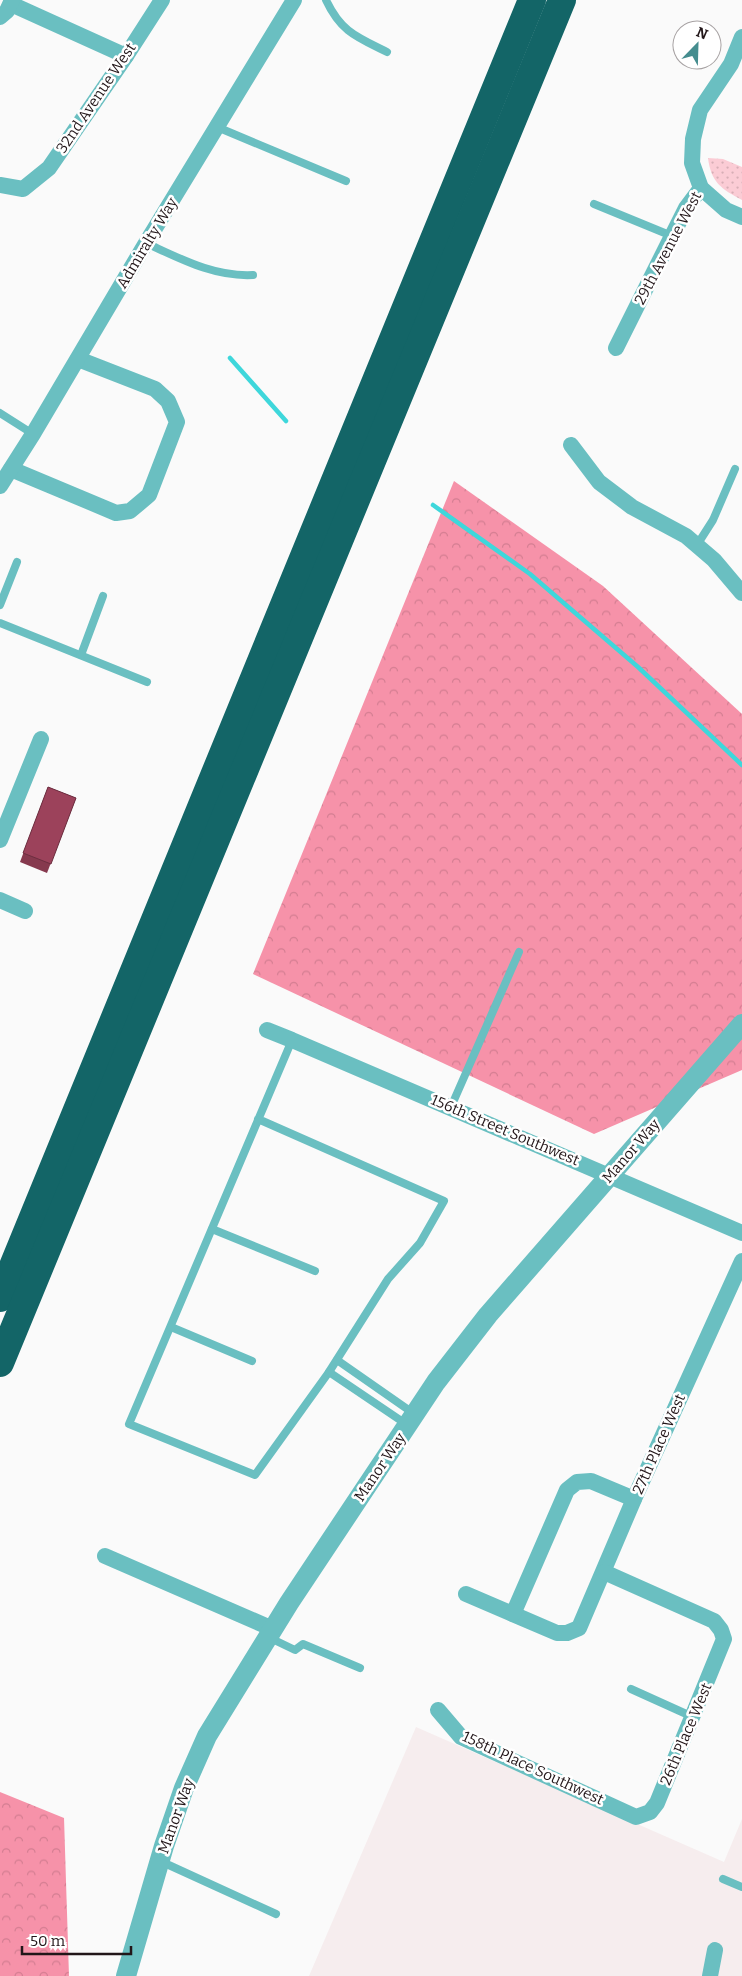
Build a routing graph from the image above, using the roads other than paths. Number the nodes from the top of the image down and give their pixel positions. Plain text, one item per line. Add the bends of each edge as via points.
1 (162, 0) edge
2 (294, 0) edge
3 (326, 0) edge
4 (532, 0) edge
5 (562, 0) edge
6 (11, 2) edge
7 (0, 17) edge
8 (742, 37) edge
9 (387, 52) dead end
10 (126, 56) junction
11 (217, 126) junction
12 (346, 180) dead end
13 (0, 185) edge
14 (701, 188) junction
15 (594, 204) dead end
16 (742, 217) edge
17 (672, 236) junction
18 (146, 244) junction
19 (253, 275) dead end
20 (616, 348) dead end
21 (78, 359) junction
22 (0, 413) edge
23 (33, 434) junction
24 (571, 445) dead end
25 (735, 469) dead end
26 (11, 470) junction
27 (0, 486) edge
28 (697, 545) junction
29 (17, 562) dead end
30 (742, 593) edge
31 (103, 596) dead end
32 (0, 605) edge
33 (0, 623) edge
34 (81, 655) junction
35 (148, 682) dead end
36 (41, 739) dead end
37 (0, 840) edge
38 (0, 900) edge
39 (25, 910) dead end
40 (519, 952) dead end
41 (742, 1024) edge
42 (267, 1030) dead end
43 (292, 1040) junction
44 (451, 1107) junction
45 (258, 1118) junction
46 (610, 1175) junction
47 (212, 1229) junction
48 (742, 1233) edge
49 (742, 1261) edge
50 (315, 1271) dead end
51 (0, 1298) edge
52 (171, 1327) junction
53 (337, 1360) junction
54 (252, 1361) dead end
55 (0, 1363) edge
56 (330, 1372) junction
57 (411, 1420) junction
58 (634, 1499) junction
59 (105, 1556) dead end
60 (604, 1572) junction
61 (466, 1594) dead end
62 (513, 1614) junction
63 (271, 1633) junction
64 (360, 1668) dead end
65 (631, 1689) dead end
66 (438, 1710) dead end
67 (693, 1717) junction
68 (636, 1817) joint
69 (160, 1861) junction
70 (723, 1878) dead end
71 (742, 1887) edge
72 (276, 1914) dead end
73 (716, 1950) dead end
74 (126, 1976) edge
75 (710, 1976) edge

1 - 10 street, 32nd Avenue West
2 - 11 street, Admiralty Way
3 - 9 lane via 338,22 348,31
4 - 51 highway
5 - 55 highway
6 - 7 street
6 - 10 street
8 - 14 street, 29th Avenue West via 731,64 700,110 693,139 692,163
10 - 13 street, 32nd Avenue West via 48,168 23,189
11 - 12 lane
11 - 18 street, Admiralty Way
14 - 16 street via 726,210
14 - 17 street, 29th Avenue West
15 - 17 lane
17 - 20 street, 29th Avenue West
18 - 19 lane via 200,267 235,276
18 - 21 street, Admiralty Way
21 - 23 street, Admiralty Way
21 - 26 street via 155,389 168,401 177,422 149,495 130,511 116,513
22 - 23 lane
23 - 26 street, Admiralty Way
24 - 28 street via 598,482 632,507
25 - 28 lane via 713,520
26 - 27 street, Admiralty Way
28 - 30 street
29 - 32 lane
31 - 34 lane
33 - 34 lane
34 - 35 lane
36 - 37 street
38 - 39 street
40 - 44 lane
41 - 46 street, Manor Way
42 - 43 street, 156th Street Southwest
43 - 44 street, 156th Street Southwest
43 - 45 lane
44 - 46 street, 156th Street Southwest
45 - 47 lane
45 - 53 lane via 444,1201 420,1243 388,1279
46 - 48 street, 156th Street Southwest
46 - 57 street, Manor Way via 488,1315
47 - 50 lane
47 - 52 lane
49 - 58 street, 27th Place West
52 - 54 lane
52 - 56 lane via 130,1424 256,1475
53 - 56 lane
53 - 57 lane
56 - 57 lane
57 - 63 street, Manor Way
58 - 60 street, 27th Place West
58 - 62 street via 591,1481 577,1482 567,1490
59 - 63 street
60 - 62 street, 27th Place West via 579,1628 557,1633
60 - 67 street, 26th Place West via 714,1621 721,1630 724,1639
61 - 62 street
63 - 64 lane via 295,1650 303,1644
63 - 69 street, Manor Way via 208,1736 184,1788
65 - 67 lane
66 - 68 street, 158th Place Southwest via 461,1737
67 - 68 street, 26th Place West via 657,1803 650,1812
69 - 72 lane
69 - 74 street, Manor Way
70 - 71 lane
73 - 75 street

